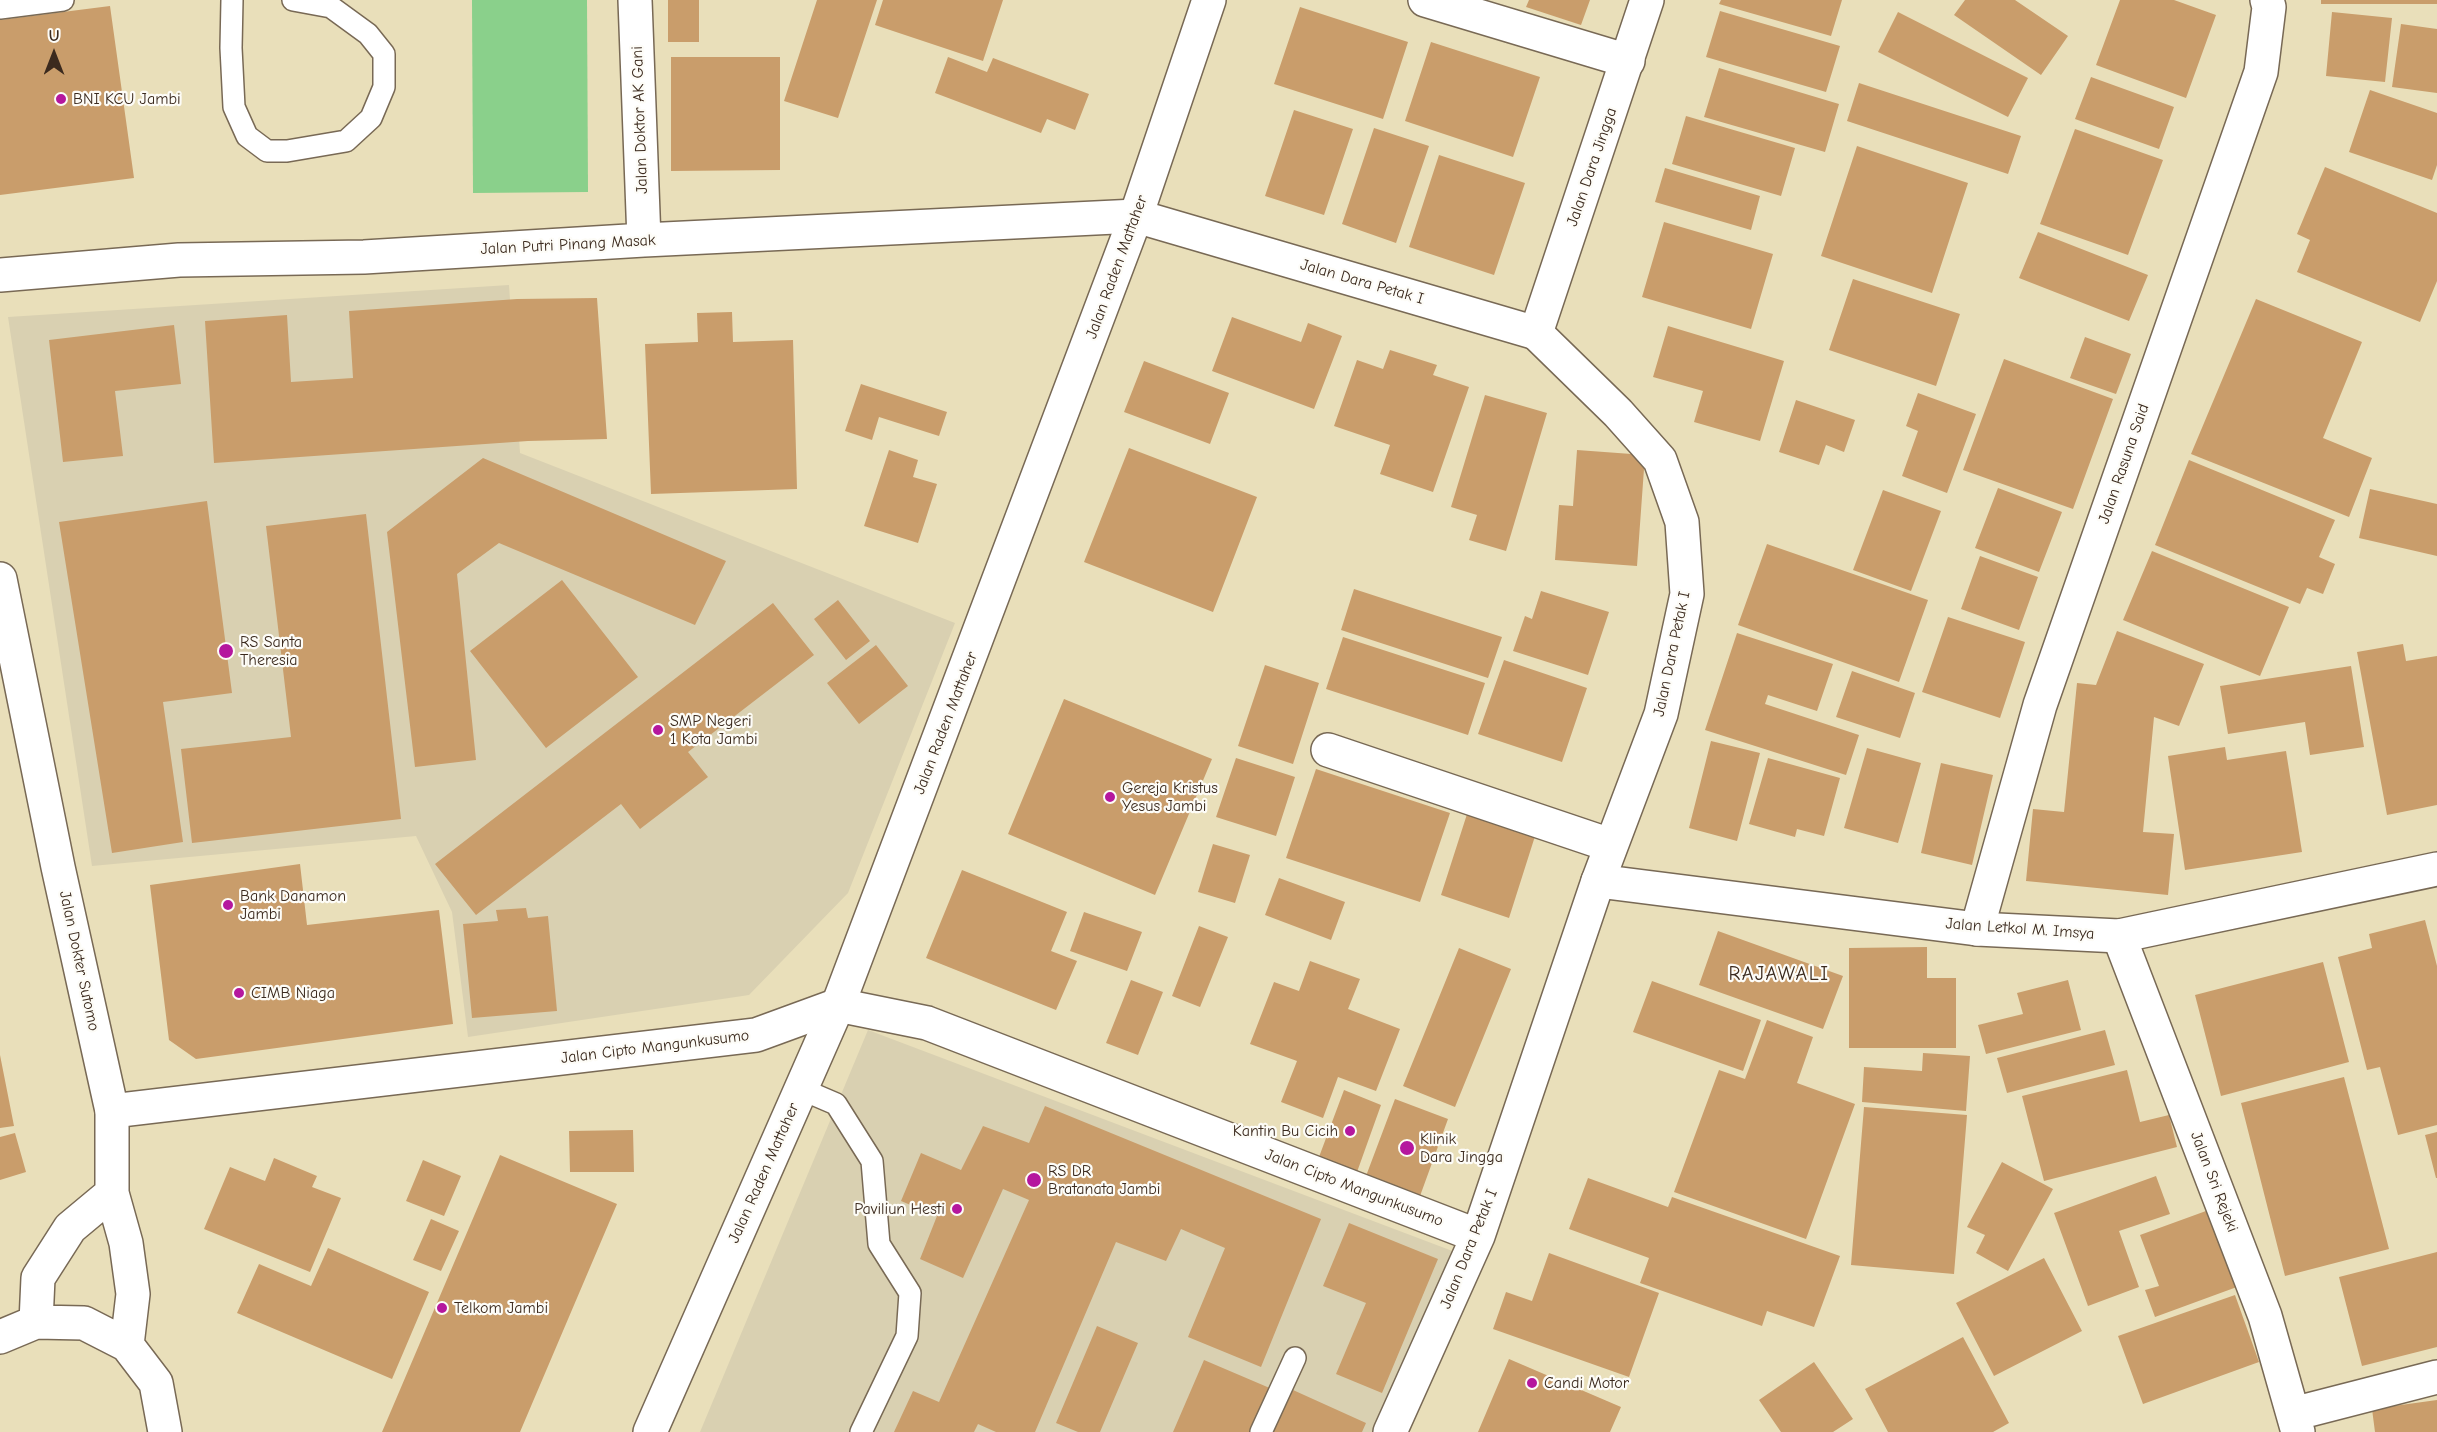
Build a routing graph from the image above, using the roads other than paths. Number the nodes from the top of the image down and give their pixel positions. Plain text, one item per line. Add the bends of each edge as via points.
1 (63, 0) edge
2 (232, 0) edge
3 (293, 0) edge
4 (635, 0) edge
5 (1209, 0) edge
6 (1425, 0) edge
7 (1647, 0) edge
8 (2267, 0) edge
9 (0, 8) edge
10 (1628, 61) junction
11 (1136, 216) junction
12 (644, 240) junction
13 (0, 275) edge
14 (1536, 333) junction
15 (0, 579) edge
16 (1328, 750) dead end
17 (1610, 844) junction
18 (2437, 869) edge
19 (1598, 881) junction
20 (1977, 929) junction
21 (2119, 936) junction
22 (838, 1005) junction
23 (801, 1089) junction
24 (112, 1111) junction
25 (112, 1193) junction
26 (1478, 1236) junction
27 (36, 1322) junction
28 (0, 1337) edge
29 (127, 1345) junction
30 (1295, 1358) dead end
31 (2437, 1377) edge
32 (2295, 1423) edge
33 (165, 1432) edge
34 (650, 1432) edge
35 (861, 1432) edge
36 (1261, 1432) edge
37 (1390, 1432) edge

1 - 9 lane
2 - 3 lane via 234,107 247,136 267,151 287,151 346,141 371,118 384,87 384,54 368,34 331,7
4 - 12 street, Jalan Doktor AK Gani
5 - 11 street, Jalan Raden Mattaher
6 - 10 street
7 - 10 street, Jalan Dara Jingga
8 - 20 street, Jalan Rasuna Said via 2261,72 2040,705
10 - 14 street, Jalan Dara Jingga
11 - 12 street, Jalan Putri Pinang Masak
11 - 14 street, Jalan Dara Petak I
11 - 22 street, Jalan Raden Mattaher
12 - 13 street, Jalan Putri Pinang Masak via 364,257 179,260
14 - 17 street, Jalan Dara Petak I via 1660,460 1682,522 1687,594 1661,714
15 - 24 street, Jalan Dokter Sutomo
16 - 17 street
17 - 19 street, Jalan Dara Petak I
18 - 21 street, Jalan Letkol M. Imsya
19 - 20 street, Jalan Letkol M. Imsya
19 - 26 street, Jalan Dara Petak I
20 - 21 street, Jalan Letkol M. Imsya
21 - 32 street, Jalan Sri Rejeki via 2265,1316
22 - 23 street, Jalan Raden Mattaher
22 - 24 street, Jalan Cipto Mangunkusumo via 756,1035
22 - 26 street, Jalan Cipto Mangunkusumo via 927,1023
23 - 34 street, Jalan Raden Mattaher
23 - 35 lane via 836,1104 872,1161 879,1244 910,1293 907,1336
24 - 25 street, Jalan Dokter Sutomo
25 - 27 street via 70,1228 38,1278
25 - 29 street, Jalan Dokter Sutomo via 126,1243 133,1294
26 - 37 street, Jalan Dara Petak I
27 - 28 street
27 - 29 street via 84,1323
29 - 33 street via 156,1383
30 - 36 lane
31 - 32 street

